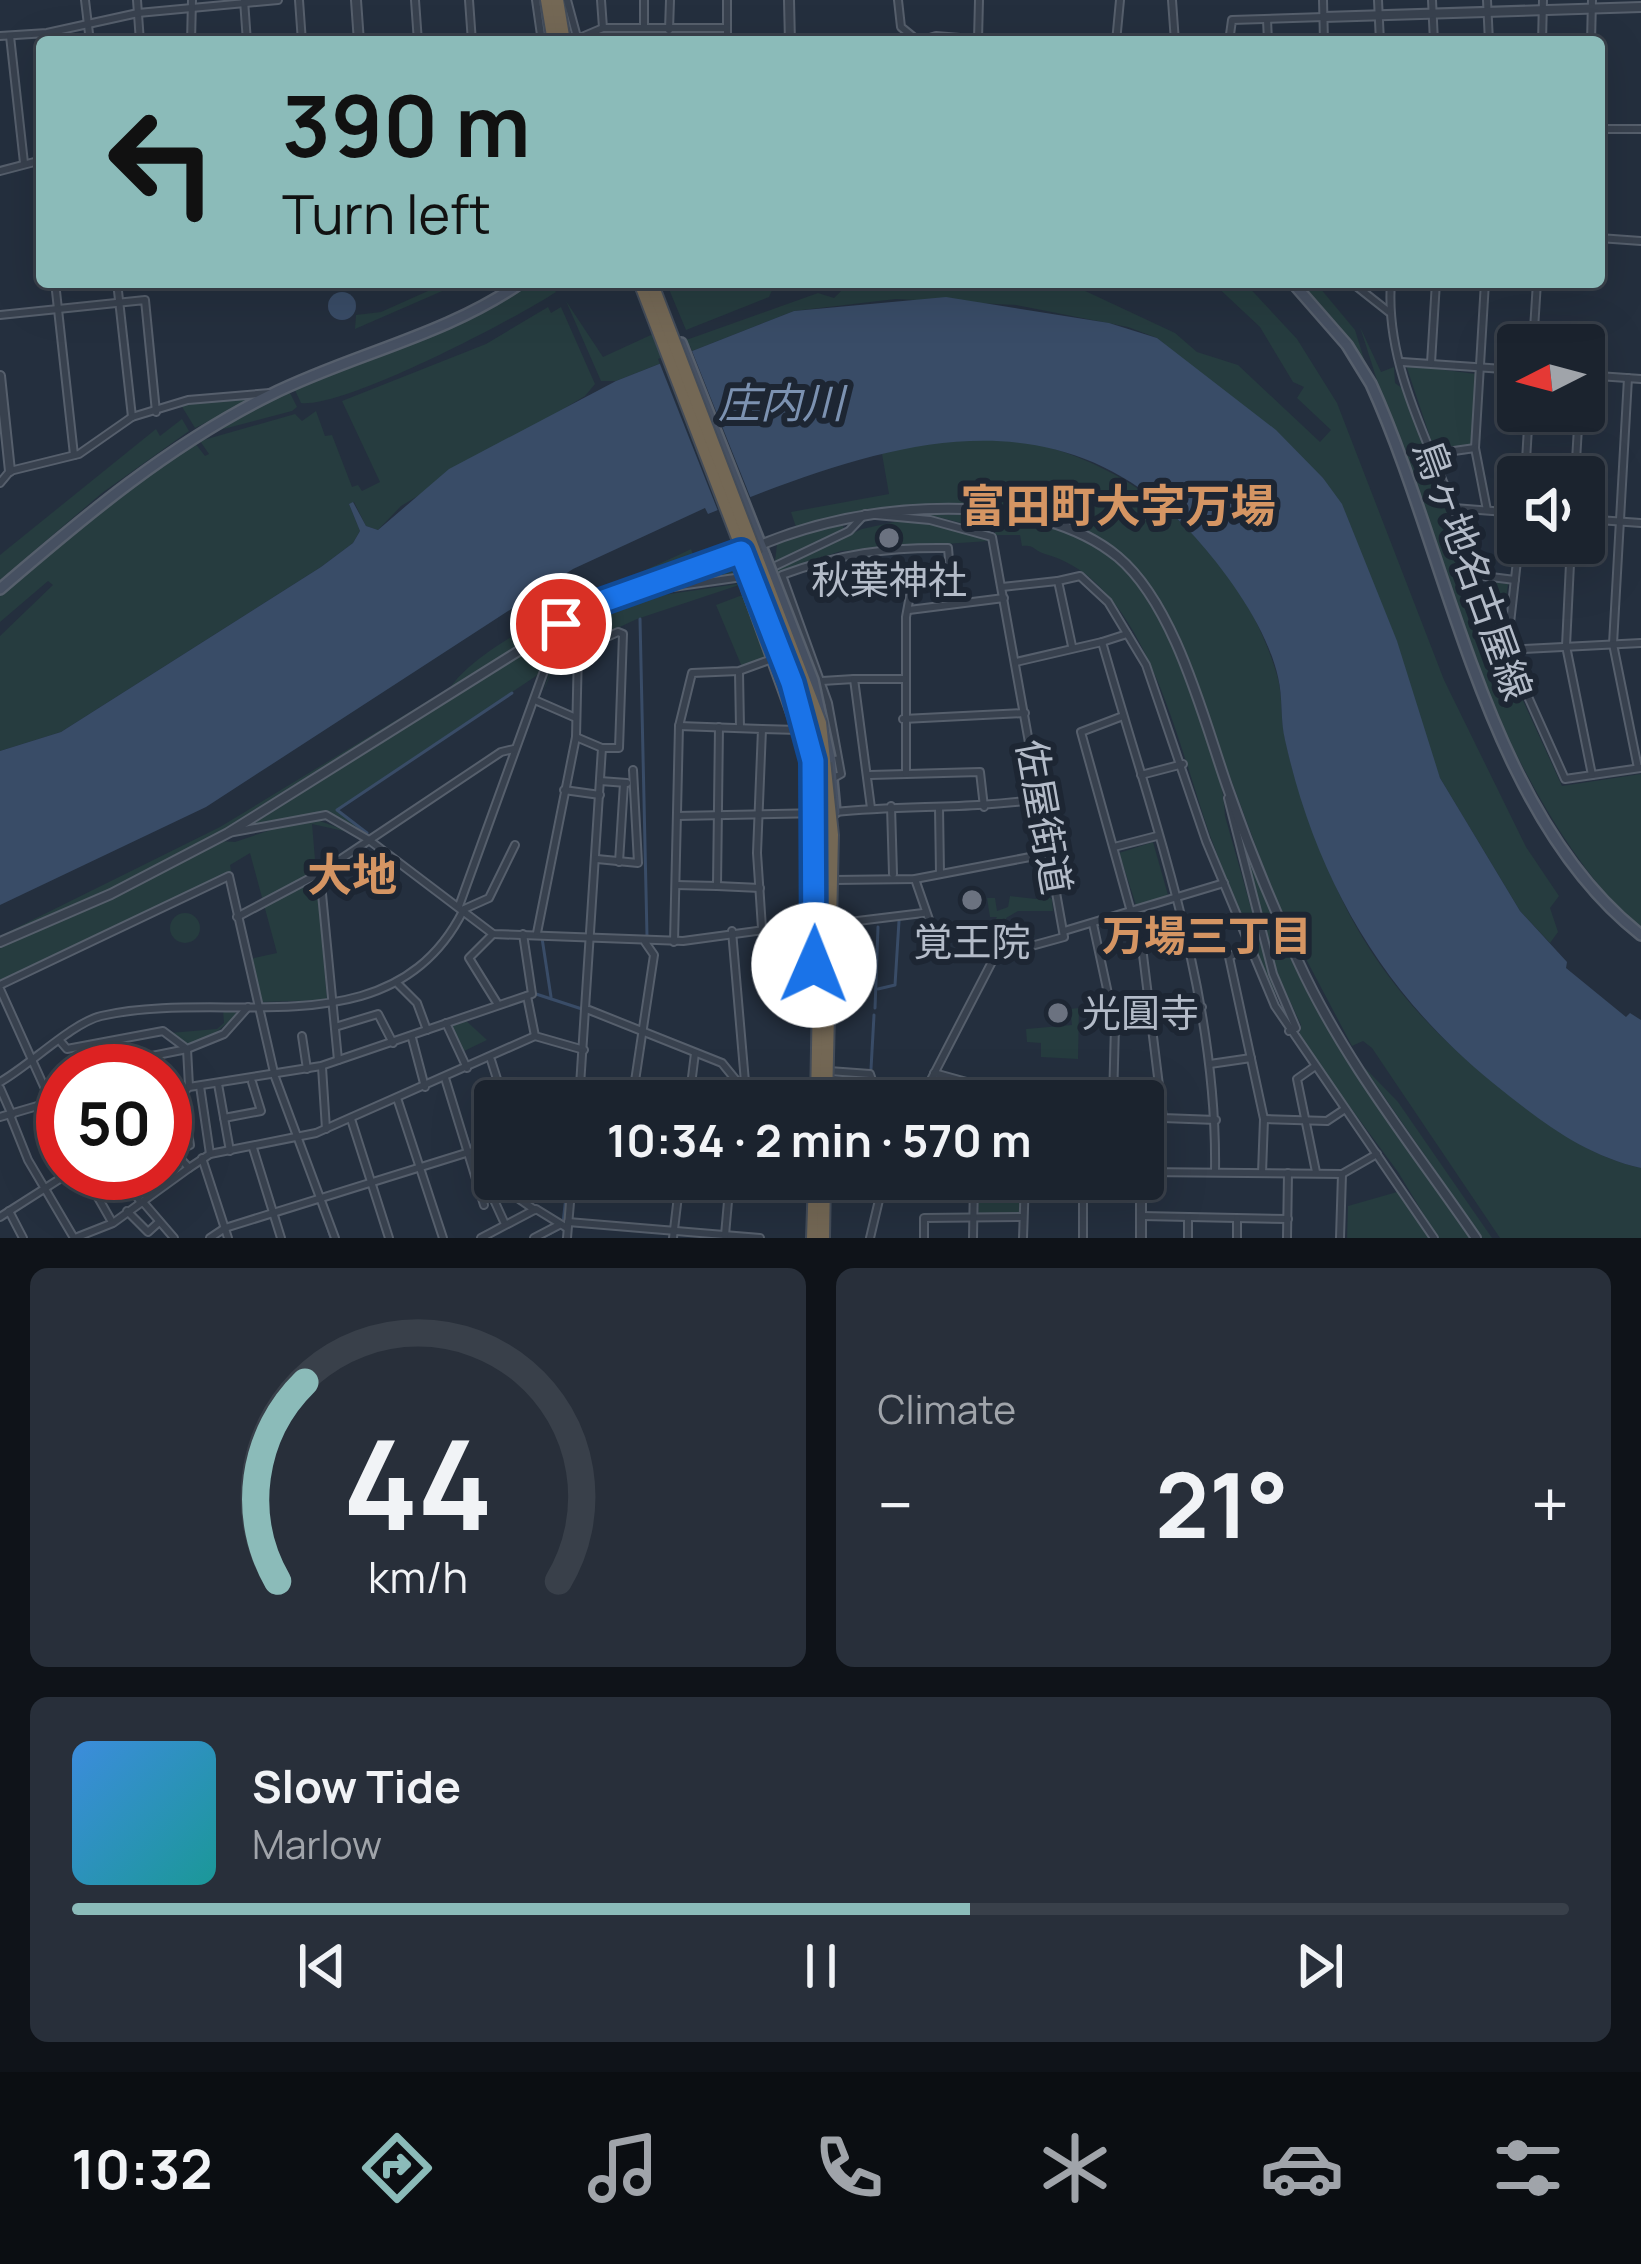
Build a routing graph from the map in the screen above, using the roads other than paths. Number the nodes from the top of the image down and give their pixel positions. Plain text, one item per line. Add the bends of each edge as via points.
1 (85, 0) edge
2 (137, 0) edge
3 (278, 0) edge
4 (299, 0) edge
5 (356, 0) edge
6 (415, 0) edge
7 (469, 0) edge
8 (552, 0) edge
9 (601, 0) edge
10 (644, 0) edge
11 (670, 0) edge
12 (727, 0) edge
13 (790, 0) edge
14 (898, 0) edge
15 (979, 0) edge
16 (1120, 0) edge
17 (1172, 0) edge
18 (1323, 0) edge
19 (1378, 0) edge
20 (1432, 0) edge
21 (1487, 0) edge
22 (244, 2) edge
23 (192, 3) edge
24 (1592, 4) edge
25 (1543, 5) edge
26 (1641, 7) edge
27 (1487, 12) junction
28 (138, 13) junction
29 (1433, 13) junction
30 (1379, 15) junction
31 (1324, 17) junction
32 (1267, 19) junction
33 (87, 22) junction
34 (630, 27) junction
35 (603, 28) junction
36 (644, 28) junction
37 (727, 28) junction
38 (665, 30) junction
39 (688, 30) junction
40 (5, 36) edge
41 (50, 36) edge
42 (89, 36) edge
43 (140, 36) edge
44 (191, 36) edge
45 (247, 36) edge
46 (302, 36) edge
47 (359, 36) edge
48 (418, 36) edge
49 (472, 36) edge
50 (549, 36) edge
51 (570, 36) edge
52 (596, 36) edge
53 (631, 36) edge
54 (664, 36) edge
55 (688, 36) edge
56 (727, 36) edge
57 (790, 36) edge
58 (911, 36) edge
59 (978, 36) edge
60 (1117, 36) edge
61 (1174, 36) edge
62 (1230, 36) edge
63 (1268, 36) edge
64 (1324, 36) edge
65 (1380, 36) edge
66 (1434, 36) edge
67 (1489, 36) edge
68 (1542, 36) edge
69 (1591, 36) edge
70 (36, 37) edge
71 (1605, 129) edge
72 (1641, 129) edge
73 (36, 161) edge
74 (23, 164) junction
75 (0, 171) edge
76 (1605, 238) edge
77 (1641, 241) edge
78 (56, 288) edge
79 (119, 288) edge
80 (505, 288) edge
81 (512, 288) edge
82 (640, 288) edge
83 (640, 288) edge
84 (656, 288) edge
85 (656, 288) edge
86 (1297, 288) edge
87 (1359, 288) edge
88 (1391, 288) edge
89 (1436, 288) edge
90 (1485, 288) edge
91 (1537, 288) edge
92 (494, 298) junction
93 (120, 303) junction
94 (58, 309) junction
95 (1389, 312) junction
96 (0, 315) edge
97 (1534, 324) edge
98 (1400, 362) junction
99 (1431, 363) junction
100 (1480, 367) junction
101 (1497, 368) edge
102 (0, 376) edge
103 (1605, 376) edge
104 (1628, 378) junction
105 (1641, 379) edge
106 (274, 392) junction
107 (156, 412) junction
108 (132, 417) junction
109 (1475, 448) junction
110 (1433, 454) junction
111 (74, 455) junction
112 (10, 471) junction
113 (0, 483) edge
114 (1454, 508) junction
115 (1487, 510) junction
116 (1497, 511) edge
117 (866, 514) junction
118 (1605, 521) edge
119 (1619, 522) junction
120 (1641, 524) edge
121 (760, 545) junction
122 (738, 546) junction
123 (1517, 564) edge
124 (1570, 564) edge
125 (1515, 580) junction
126 (1058, 581) junction
127 (1002, 587) junction
128 (0, 589) edge
129 (746, 589) dead end
130 (634, 592) junction
131 (1004, 598) junction
132 (908, 610) junction
133 (561, 624) junction
134 (1127, 634) junction
135 (1102, 642) junction
136 (1641, 643) edge
137 (1613, 644) junction
138 (1072, 646) junction
139 (1566, 646) junction
140 (1507, 650) junction
141 (772, 659) junction
142 (1016, 662) junction
143 (739, 671) junction
144 (854, 679) junction
145 (904, 679) junction
146 (821, 681) junction
147 (537, 701) junction
148 (1025, 713) junction
149 (1123, 716) junction
150 (576, 718) junction
151 (903, 719) junction
152 (680, 726) junction
153 (719, 728) junction
154 (740, 728) junction
155 (762, 729) junction
156 (799, 730) junction
157 (576, 737) junction
158 (602, 748) junction
159 (514, 749) junction
160 (1183, 764) junction
161 (1640, 768) edge
162 (633, 770) dead end
163 (906, 774) junction
164 (868, 775) junction
165 (1141, 775) junction
166 (1592, 775) junction
167 (832, 779) junction
168 (600, 781) junction
169 (628, 783) junction
170 (815, 787) junction
171 (1227, 787) junction
172 (564, 790) junction
173 (600, 795) junction
174 (1040, 799) junction
175 (891, 806) junction
176 (939, 807) junction
177 (984, 807) junction
178 (872, 808) junction
179 (835, 812) junction
180 (817, 813) junction
181 (677, 816) junction
182 (718, 817) junction
183 (760, 817) junction
184 (228, 833) junction
185 (1157, 836) junction
186 (370, 840) junction
187 (515, 845) dead end
188 (1113, 848) junction
189 (1051, 853) junction
190 (597, 860) junction
191 (619, 862) junction
192 (320, 873) junction
193 (940, 874) junction
194 (893, 875) junction
195 (915, 879) junction
196 (834, 880) junction
197 (1224, 883) junction
198 (676, 885) junction
199 (717, 886) junction
200 (760, 888) junction
201 (1176, 900) junction
202 (461, 909) junction
203 (923, 913) junction
204 (1131, 913) junction
205 (237, 917) junction
206 (816, 923) junction
207 (833, 923) junction
208 (1093, 924) junction
209 (762, 928) junction
210 (732, 931) junction
211 (1064, 932) junction
212 (537, 933) junction
213 (493, 934) junction
214 (523, 934) junction
215 (1641, 935) edge
216 (590, 937) junction
217 (645, 940) junction
218 (0, 942) edge
219 (674, 942) junction
220 (1249, 946) junction
221 (995, 956) junction
222 (398, 984) junction
223 (0, 987) edge
224 (527, 996) junction
225 (333, 1003) junction
226 (497, 1004) junction
227 (252, 1006) junction
228 (1202, 1007) junction
229 (590, 1010) junction
230 (1152, 1015) junction
231 (446, 1023) junction
232 (335, 1027) junction
233 (427, 1030) junction
234 (1289, 1031) junction
235 (644, 1035) junction
236 (302, 1036) dead end
237 (535, 1036) junction
238 (412, 1037) junction
239 (61, 1042) joint
240 (393, 1043) junction
241 (94, 1044) edge
242 (180, 1044) edge
243 (192, 1047) edge
244 (585, 1051) junction
245 (695, 1052) junction
246 (1251, 1058) junction
247 (338, 1060) junction
248 (491, 1060) junction
249 (32, 1063) junction
250 (1210, 1064) junction
251 (321, 1066) junction
252 (1314, 1067) junction
253 (308, 1069) junction
254 (467, 1070) junction
255 (36, 1071) edge
256 (829, 1071) junction
257 (934, 1072) junction
258 (275, 1077) junction
259 (445, 1078) junction
260 (252, 1080) junction
261 (497, 1080) edge
262 (582, 1080) edge
263 (636, 1080) edge
264 (692, 1080) edge
265 (736, 1080) edge
266 (743, 1080) edge
267 (820, 1080) edge
268 (820, 1080) edge
269 (821, 1080) edge
270 (826, 1080) edge
271 (872, 1080) edge
272 (930, 1080) edge
273 (962, 1080) edge
274 (1114, 1080) edge
275 (218, 1084) junction
276 (0, 1085) edge
277 (200, 1086) junction
278 (192, 1087) edge
279 (425, 1087) junction
280 (397, 1098) junction
281 (36, 1107) edge
282 (1345, 1109) junction
283 (11, 1115) junction
284 (0, 1117) edge
285 (224, 1118) junction
286 (350, 1119) junction
287 (1264, 1119) junction
288 (1216, 1120) junction
289 (1305, 1120) junction
290 (326, 1129) junction
291 (300, 1136) junction
292 (253, 1148) junction
293 (230, 1151) junction
294 (474, 1151) edge
295 (468, 1153) junction
296 (1377, 1154) junction
297 (206, 1156) junction
298 (192, 1166) edge
299 (419, 1168) junction
300 (36, 1172) edge
301 (1215, 1172) junction
302 (1262, 1173) junction
303 (1288, 1173) junction
304 (1164, 1174) edge
305 (1317, 1174) junction
306 (1342, 1174) junction
307 (371, 1184) junction
308 (36, 1193) edge
309 (322, 1199) junction
310 (53, 1200) edge
311 (99, 1200) edge
312 (494, 1200) dead end
313 (520, 1200) edge
314 (569, 1200) edge
315 (677, 1200) edge
316 (728, 1200) edge
317 (812, 1200) edge
318 (825, 1200) edge
319 (879, 1200) edge
320 (974, 1200) edge
321 (1024, 1200) edge
322 (1083, 1200) edge
323 (1141, 1200) edge
324 (141, 1201) joint
325 (484, 1205) dead end
326 (127, 1210) junction
327 (535, 1210) junction
328 (9, 1211) junction
329 (273, 1214) junction
330 (1141, 1216) junction
331 (0, 1217) edge
332 (974, 1217) junction
333 (1023, 1217) junction
334 (1188, 1218) junction
335 (1237, 1219) junction
336 (1288, 1219) junction
337 (160, 1221) junction
338 (112, 1223) junction
339 (505, 1225) junction
340 (565, 1225) junction
341 (620, 1226) junction
342 (225, 1228) junction
343 (673, 1234) edge
344 (725, 1237) edge
345 (23, 1238) edge
346 (75, 1238) edge
347 (174, 1238) edge
348 (210, 1238) edge
349 (228, 1238) edge
350 (281, 1238) edge
351 (335, 1238) edge
352 (389, 1238) edge
353 (443, 1238) edge
354 (481, 1238) edge
355 (533, 1238) edge
356 (566, 1238) edge
357 (619, 1238) edge
358 (760, 1238) edge
359 (812, 1238) edge
360 (824, 1238) edge
361 (870, 1238) edge
362 (924, 1238) edge
363 (973, 1238) edge
364 (1023, 1238) edge
365 (1083, 1238) edge
366 (1141, 1238) edge
367 (1188, 1238) edge
368 (1237, 1238) edge
369 (1288, 1238) edge
370 (1340, 1238) edge
371 (1434, 1238) edge
372 (1476, 1238) edge

1 - 33 street
2 - 28 street
3 - 22 street
4 - 46 street
5 - 47 street
6 - 48 street
7 - 49 street
8 - 50 highway
8 - 51 highway
9 - 35 street
10 - 36 street
11 - 38 street
12 - 37 street
13 - 57 street
14 - 58 street via 901,27
15 - 59 street
16 - 60 street
17 - 61 street
18 - 31 street
19 - 30 street
20 - 29 street
21 - 27 street
22 - 23 street
22 - 45 street
23 - 28 street
23 - 44 street
24 - 25 street
24 - 26 street
24 - 69 street
25 - 27 street
25 - 68 street
27 - 29 street
27 - 67 street
28 - 33 street
28 - 43 street
29 - 30 street
29 - 66 street
30 - 31 street
30 - 65 street
31 - 32 street
31 - 64 street
32 - 62 street via 1232,20
32 - 63 street
33 - 41 street
33 - 42 street
34 - 35 street
34 - 36 street
34 - 53 street
35 - 52 street
36 - 38 street
37 - 39 street
37 - 56 street
38 - 39 street
38 - 54 street
39 - 55 street
40 - 70 street
40 - 74 street
71 - 72 street
73 - 74 street
74 - 75 street
76 - 77 street
78 - 94 street
79 - 93 street
80 - 92 street
81 - 92 main road
82 - 122 main road, bridge
83 - 267 highway, bridge via 810,725 822,836
84 - 269 highway, bridge via 820,722 832,835
85 - 121 main road, bridge
86 - 215 main road, 鳥ヶ地名古屋線 via 1371,383 1521,776 1598,894
87 - 95 street
88 - 95 street
89 - 99 street
90 - 100 street
91 - 97 street
92 - 106 main road via 436,330
93 - 94 street
93 - 107 street via 146,300
93 - 108 street
94 - 96 street
94 - 111 street
95 - 98 street
98 - 99 street
98 - 110 street
99 - 100 street
100 - 101 street
100 - 109 street
102 - 112 street
103 - 104 street
104 - 105 street
104 - 119 street
106 - 107 street via 188,400
106 - 128 main road via 152,464
107 - 108 street
108 - 111 street
109 - 110 street
109 - 115 street
110 - 114 street
111 - 112 street
112 - 113 street
114 - 115 street
114 - 125 street via 1475,574
115 - 116 street
117 - 121 street
117 - 127 street, 佐屋街道 via 992,537
117 - 130 street via 849,531 755,575
117 - 171 street via 998,511 1060,525 1104,547 1136,579 1180,656
118 - 119 street
119 - 120 street
119 - 137 street
121 - 167 main road, bridge via 813,680
122 - 130 street
122 - 170 main road, bridge via 792,683
123 - 125 street
124 - 139 street
125 - 140 street
126 - 127 street
126 - 134 street via 1080,576
126 - 138 street
127 - 131 street, 佐屋街道
129 - 141 street
130 - 133 street
131 - 132 street
131 - 142 street, 佐屋街道
132 - 145 street
132 - 146 street via 913,579 951,584 948,548 884,547 782,575
133 - 147 street
133 - 184 street
134 - 135 street
134 - 160 street
135 - 138 street
135 - 149 street
136 - 137 street
137 - 139 street
137 - 161 street
138 - 142 street
139 - 140 street
139 - 166 street
140 - 166 street via 1565,779
141 - 143 street
141 - 156 street
142 - 148 street, 佐屋街道
143 - 152 street via 692,674
143 - 154 street
144 - 145 street
144 - 146 street
144 - 164 street
145 - 151 street
146 - 167 street via 838,746 841,774
147 - 150 street
147 - 159 street
148 - 151 street
148 - 174 street, 佐屋街道
149 - 165 street
149 - 188 street via 1082,732
150 - 157 street
150 - 158 street via 578,650 623,634 619,748
151 - 163 street
152 - 153 street
152 - 181 street
153 - 154 street
153 - 182 street
154 - 155 street
155 - 156 street
155 - 183 street
156 - 170 street
157 - 158 street
157 - 172 street
158 - 168 street
159 - 186 street
159 - 202 street
160 - 165 street
160 - 197 street
161 - 166 street
162 - 169 street
163 - 164 street
163 - 177 street via 980,772
164 - 178 street
165 - 185 street
167 - 179 main road
168 - 169 street
168 - 173 street
169 - 191 street
169 - 191 street via 638,863
170 - 180 main road
171 - 234 street via 1267,951 1296,1028
171 - 372 street via 1308,981
172 - 173 street
172 - 212 street
173 - 190 street
174 - 177 street
174 - 189 street, 佐屋街道
175 - 176 street
175 - 178 street
175 - 194 street
176 - 177 street
176 - 193 street
178 - 179 street
179 - 180 street
179 - 196 main road
180 - 183 street
180 - 206 main road
181 - 182 street
181 - 198 street
182 - 183 street
182 - 199 street
183 - 200 street
184 - 186 street via 319,814
184 - 218 street
185 - 188 street
185 - 201 street
186 - 192 street
186 - 202 street
187 - 202 street via 490,898
188 - 204 street
189 - 193 street
189 - 211 street, 佐屋街道
190 - 191 street
190 - 216 street
192 - 205 street
192 - 225 street
193 - 195 street
194 - 195 street
194 - 196 street
195 - 203 street
196 - 207 main road
197 - 201 street
197 - 220 street
198 - 199 street
198 - 219 street
199 - 200 street
200 - 209 street
201 - 204 street
201 - 228 street
202 - 213 street
202 - 222 street via 452,930
203 - 207 street
203 - 221 street via 941,957
204 - 208 street
204 - 230 street
205 - 223 street via 229,876
205 - 227 street
206 - 209 street
206 - 268 main road
207 - 256 main road
208 - 211 street
208 - 274 street via 1115,1026
209 - 210 street
210 - 219 street
210 - 266 street
211 - 221 street, 佐屋街道
212 - 214 street
212 - 216 street
213 - 214 street
213 - 226 street via 470,958
214 - 224 street
216 - 217 street
216 - 229 street
217 - 219 street
217 - 235 street via 654,955
220 - 234 street
220 - 246 street via 1229,957
221 - 257 street
222 - 225 street
222 - 233 street
223 - 249 street
224 - 226 street
224 - 237 street
225 - 227 street
225 - 232 street
226 - 231 street
227 - 239 street via 95,1017
227 - 243 street via 224,1034
227 - 258 street
228 - 230 street
228 - 250 street
229 - 235 street
229 - 244 street
230 - 288 street via 1163,1118
231 - 233 street
231 - 254 street
232 - 240 street via 379,1014
232 - 247 street
233 - 238 street
234 - 252 street
235 - 245 street
235 - 263 street
236 - 253 street
237 - 244 street
237 - 248 street
238 - 240 street
238 - 279 street
239 - 249 street
240 - 247 street
241 - 242 street via 163,1031
244 - 262 street
245 - 264 street
245 - 265 street via 722,1063
246 - 250 street
246 - 287 street
247 - 251 street
248 - 254 street
248 - 261 street
249 - 255 street
249 - 276 street
250 - 288 street
251 - 253 street
251 - 290 street
252 - 282 street
252 - 289 street via 1297,1079
253 - 258 street
254 - 259 street
256 - 270 main road
256 - 271 street
257 - 272 street
257 - 273 street
258 - 260 street
258 - 291 street
259 - 279 street
259 - 295 street
260 - 275 street
260 - 285 street via 261,1111
275 - 277 street
275 - 285 street
276 - 283 street
277 - 278 street
277 - 297 street
279 - 280 street
280 - 286 street
280 - 299 street
281 - 283 street
282 - 289 street via 1327,1121
282 - 296 street
283 - 284 street
283 - 300 street
285 - 293 street
286 - 290 street
286 - 307 street
287 - 289 street
287 - 302 street
288 - 301 street
289 - 305 street
290 - 291 street
291 - 292 street
291 - 309 street
292 - 293 street
292 - 329 street
293 - 297 street
294 - 295 street
295 - 299 street
295 - 325 street
296 - 306 street
296 - 371 street
297 - 298 street
297 - 342 street
299 - 307 street
299 - 353 street
301 - 302 street
301 - 304 street
302 - 303 street
303 - 305 street
303 - 336 street
305 - 306 street
306 - 370 street
307 - 309 street
307 - 352 street
308 - 328 street
309 - 329 street
309 - 351 street
310 - 346 street
311 - 338 street
312 - 339 street
313 - 327 street
314 - 340 street
315 - 343 street
316 - 344 street
317 - 359 highway
318 - 360 highway
319 - 361 street
320 - 332 street
321 - 333 street
322 - 365 street
323 - 330 street
324 - 326 street
324 - 337 street
326 - 337 street via 148,1232
326 - 338 street
327 - 339 street
327 - 340 street
328 - 331 street
328 - 345 street
329 - 342 street
329 - 350 street
330 - 334 street
330 - 366 street
332 - 333 street
332 - 362 street via 924,1218
332 - 363 street
333 - 364 street
334 - 335 street
334 - 367 street
335 - 336 street
335 - 368 street
336 - 369 street
337 - 347 street
338 - 346 street
339 - 354 street
340 - 341 street
340 - 355 street
340 - 356 street
341 - 343 street
341 - 357 street
342 - 348 street
342 - 349 street
343 - 344 street
344 - 358 street

